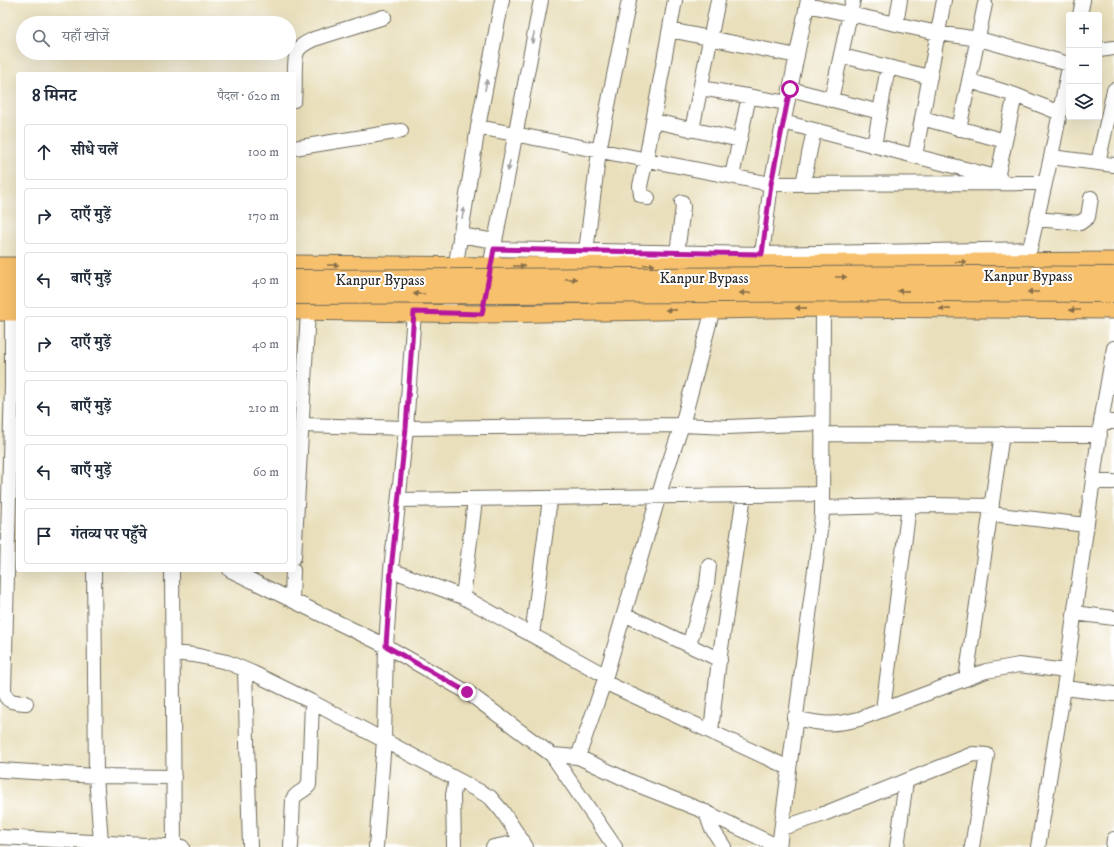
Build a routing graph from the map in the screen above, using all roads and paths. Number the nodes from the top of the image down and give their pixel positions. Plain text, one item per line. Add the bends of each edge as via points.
1 (502, 0) edge
2 (541, 0) edge
3 (629, 0) edge
4 (675, 0) edge
5 (718, 0) edge
6 (854, 0) edge
7 (900, 0) edge
8 (944, 0) edge
9 (1083, 0) edge
10 (808, 3) edge
11 (986, 4) dead end
12 (1081, 12) edge
13 (851, 14) junction
14 (384, 17) dead end
15 (896, 24) junction
16 (670, 30) junction
17 (938, 33) junction
18 (710, 38) junction
19 (979, 39) junction
20 (1114, 48) edge
21 (1102, 50) edge
22 (797, 56) junction
23 (842, 56) junction
24 (296, 57) edge
25 (296, 60) edge
26 (1066, 63) edge
27 (888, 67) junction
28 (296, 72) edge
29 (296, 72) edge
30 (930, 77) junction
31 (970, 81) junction
32 (1066, 82) edge
33 (296, 88) edge
34 (701, 88) junction
35 (790, 89) junction
36 (1114, 90) edge
37 (1015, 95) junction
38 (749, 96) junction
39 (831, 100) junction
40 (787, 103) junction
41 (880, 112) junction
42 (1060, 113) junction
43 (922, 118) junction
44 (654, 121) junction
45 (783, 122) junction
46 (478, 127) junction
47 (959, 129) junction
48 (1110, 129) edge
49 (692, 130) junction
50 (814, 130) junction
51 (401, 131) dead end
52 (515, 135) junction
53 (740, 140) junction
54 (1005, 141) junction
55 (874, 146) junction
56 (296, 148) edge
57 (599, 151) junction
58 (915, 156) junction
59 (1051, 157) junction
60 (646, 160) junction
61 (1098, 163) junction
62 (1114, 165) edge
63 (732, 176) junction
64 (997, 178) junction
65 (1019, 183) junction
66 (1045, 183) junction
67 (771, 184) junction
68 (803, 184) junction
69 (1091, 198) dead end
70 (643, 200) dead end
71 (682, 202) dead end
72 (1036, 219) junction
73 (460, 234) junction
74 (586, 251) junction
75 (493, 252) junction
76 (677, 252) junction
77 (762, 254) junction
78 (1028, 255) junction
79 (1114, 261) edge
80 (296, 264) edge
81 (0, 266) edge
82 (16, 266) edge
83 (454, 266) junction
84 (1114, 277) edge
85 (0, 280) edge
86 (16, 280) edge
87 (296, 280) edge
88 (1114, 292) edge
89 (296, 294) edge
90 (0, 296) edge
91 (12, 308) edge
92 (823, 308) junction
93 (713, 309) junction
94 (1114, 310) edge
95 (301, 311) edge
96 (414, 312) junction
97 (448, 313) junction
98 (482, 314) junction
99 (1114, 348) edge
100 (301, 425) junction
101 (682, 425) junction
102 (1105, 426) edge
103 (406, 428) junction
104 (822, 428) junction
105 (5, 433) edge
106 (1002, 434) junction
107 (297, 454) edge
108 (1093, 482) junction
109 (1114, 482) edge
110 (296, 488) edge
111 (744, 495) junction
112 (659, 497) junction
113 (550, 498) junction
114 (400, 500) junction
115 (476, 500) junction
116 (822, 501) junction
117 (909, 506) junction
118 (991, 510) junction
119 (9, 514) edge
120 (1086, 524) junction
121 (709, 566) dead end
122 (391, 570) junction
123 (94, 572) edge
124 (172, 572) edge
125 (234, 572) edge
126 (293, 572) edge
127 (463, 597) junction
128 (292, 599) junction
129 (1074, 613) junction
130 (624, 614) junction
131 (1114, 618) edge
132 (532, 635) junction
133 (689, 645) junction
134 (386, 646) junction
135 (172, 653) junction
136 (720, 660) junction
137 (245, 670) junction
138 (1066, 671) junction
139 (605, 679) junction
140 (966, 679) junction
141 (1064, 688) junction
142 (1114, 694) edge
143 (312, 702) junction
144 (26, 703) dead end
145 (883, 710) junction
146 (794, 718) junction
147 (711, 731) junction
148 (384, 740) junction
149 (552, 755) junction
150 (578, 757) junction
151 (788, 768) junction
152 (0, 770) edge
153 (96, 776) junction
154 (174, 777) junction
155 (456, 779) junction
156 (906, 781) junction
157 (706, 812) junction
158 (782, 828) junction
159 (0, 837) edge
160 (1114, 839) edge
161 (101, 842) junction
162 (60, 844) edge
163 (524, 844) edge
164 (174, 846) edge
165 (182, 847) edge
166 (250, 847) edge
167 (291, 847) edge
168 (376, 847) edge
169 (454, 847) edge
170 (493, 847) edge
171 (615, 847) edge
172 (724, 847) edge
173 (779, 847) edge
174 (898, 847) edge
175 (972, 847) edge
176 (1038, 847) edge
177 (1112, 847) edge

46 -> 1 street
2 -> 52 street
3 - 57 street
4 - 16 street
5 - 18 street
6 - 13 street
7 - 15 street
8 - 17 street
9 - 12 street
10 - 13 street
10 - 22 street
11 - 19 street
13 - 15 street
13 - 23 street
14 - 24 street via 314,39 297,51
15 - 17 street
16 - 18 street
16 - 44 street
17 - 19 street
17 - 30 street
18 - 22 street
18 - 34 street
19 - 26 street
19 - 31 street
20 - 21 street
22 - 35 street
23 - 27 street
23 - 39 street
25 - 29 street
27 - 30 street
27 - 41 street
28 - 33 street
30 - 43 street
31 - 37 street
31 - 47 street
32 - 42 street
34 - 38 street
34 - 49 street
35 - 39 street
35 - 40 street
36 - 48 street
37 - 42 street
37 - 54 street
38 - 40 street
38 - 53 street
39 - 41 street
40 - 45 street
41 - 55 street
42 - 59 street
43 - 47 street
43 - 58 street
44 - 49 street
44 - 60 street
45 - 50 street
45 - 67 street
46 - 52 street
73 -> 46 street
47 - 54 street
48 - 61 street
49 - 53 street
50 - 55 street
50 - 68 street
51 - 56 street
52 - 57 street
52 -> 75 street
53 - 63 street
54 - 64 street
55 - 58 street
57 - 60 street
57 - 74 street
58 - 64 street
59 - 61 street
59 - 66 street
60 - 63 street
60 - 70 street via 640,186
61 - 62 street
63 - 67 street
64 - 65 street
65 - 66 street
65 - 68 street
66 - 72 street
67 - 68 street
67 - 77 street
69 - 72 street via 1088,217 1080,222
71 - 76 street
72 - 78 street
73 - 75 street
73 - 83 street
74 - 75 street
74 - 76 street
75 -> 78 main road
75 - 83 main road
75 - 98 street
76 - 77 street
77 - 78 street
78 - 79 main road
80 -> 83 main road
81 - 82 main road
83 - 97 street
87 -> 84 highway, Kanpur Bypass, bridge
85 - 86 highway
88 -> 89 highway, Kanpur Bypass, bridge
90 - 91 highway
91 - 105 street via 12,382
92 -> 93 main road
94 -> 92 main road
92 - 104 street
93 -> 98 main road
93 - 101 street
95 - 96 main road
95 - 100 street
96 - 97 main road
96 - 103 street
97 - 98 main road
99 - 102 street
100 - 103 street
100 - 107 street
101 - 103 street
101 - 104 street
101 - 112 street
102 - 106 street
102 - 108 street
103 - 114 street
104 - 106 street
104 - 116 street
105 - 119 street
106 - 118 street
107 - 110 street
108 - 109 street
108 - 120 street
111 - 112 street
111 - 116 street
111 - 136 street
112 - 113 street
112 - 130 street
113 - 115 street
113 - 132 street
114 - 115 street
114 - 122 street
115 - 127 street
116 - 117 street
116 - 146 street
117 - 118 street
117 - 145 street
118 - 120 street
118 - 140 street
119 - 144 street via 4,691 8,701
120 - 129 street
121 - 133 street via 707,584
122 - 127 street
122 - 134 street
123 - 153 street
124 - 135 street
125 - 128 street
126 - 128 street
127 - 132 street
128 - 134 street
129 - 131 street
129 - 138 street
130 - 133 street
130 - 139 street
132 - 139 street
133 - 136 street
134 - 148 street
134 - 149 street via 467,692
135 - 137 street via 221,660
135 - 154 street
136 - 147 street
137 - 143 street
137 - 166 street
138 - 140 street via 1019,665 986,671
138 - 141 street
139 - 147 street
139 - 150 street
140 - 145 street
141 - 142 street
141 - 176 street
143 - 148 street
143 - 167 street via 309,785 293,799
145 - 146 street via 841,724 826,725
146 - 151 street
147 - 151 street
148 - 155 street
148 - 168 street
149 - 150 street
149 - 171 street
150 - 157 street via 638,785
151 - 158 street
152 - 153 street
153 - 154 street
153 - 161 street
154 - 164 street
155 - 163 street via 490,797
155 - 169 street via 453,795
156 - 158 street
156 - 174 street
156 - 175 street via 973,754 987,755
157 - 172 street via 711,827
157 - 173 street
158 - 173 street
159 - 162 street
160 - 177 street
161 - 162 street
161 - 164 street
163 - 170 street
164 - 165 street

